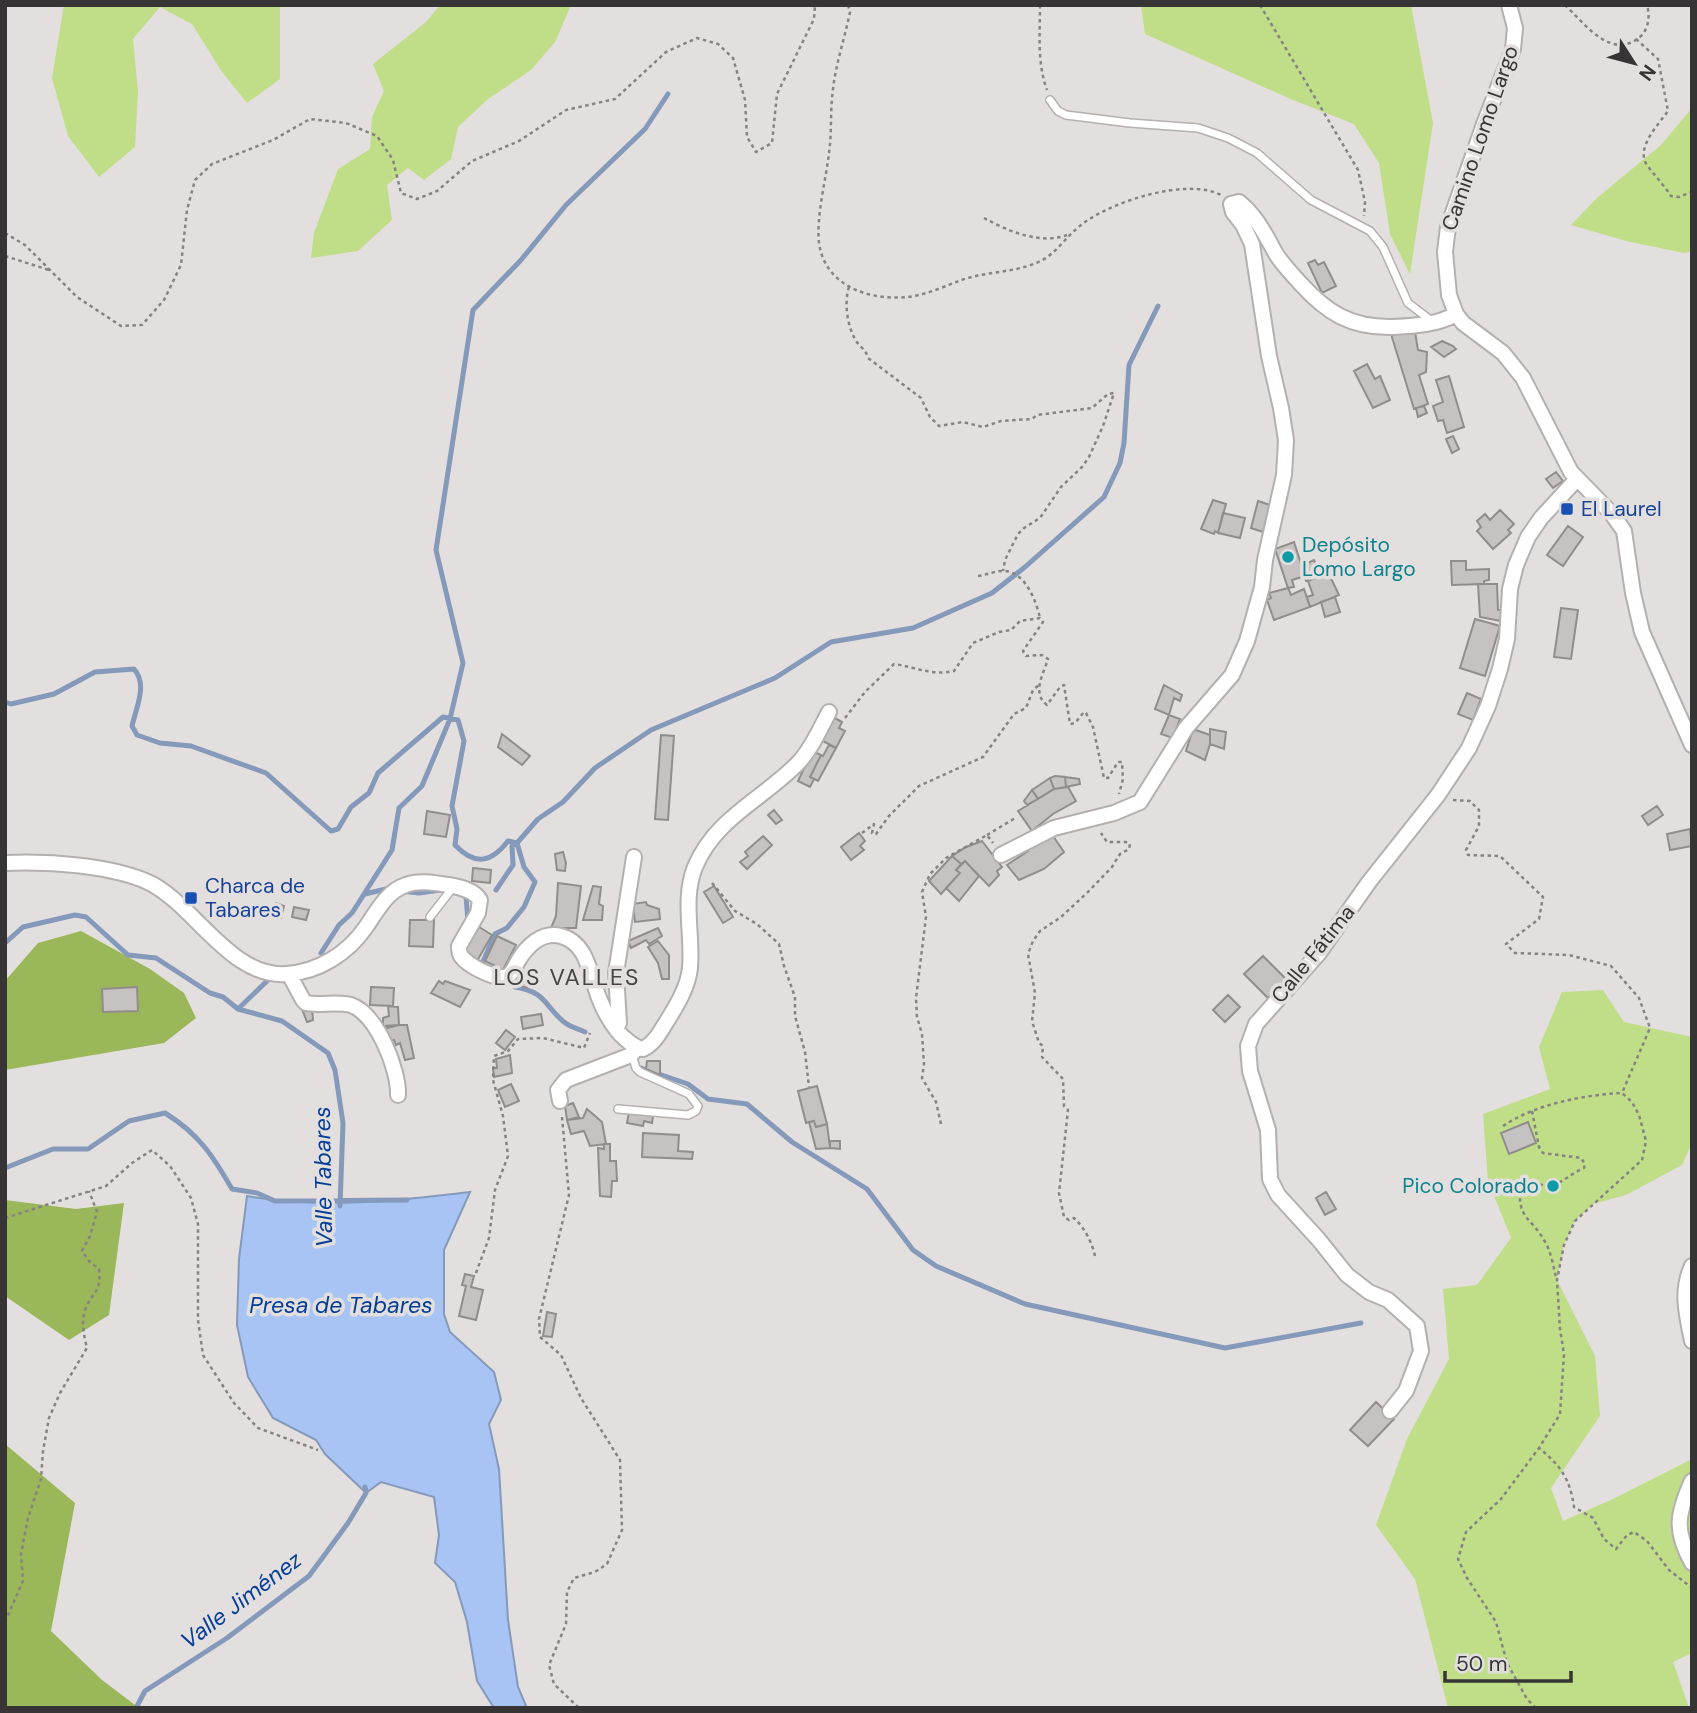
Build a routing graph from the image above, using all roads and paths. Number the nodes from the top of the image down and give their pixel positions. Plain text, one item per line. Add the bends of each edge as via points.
1 (815, 5) edge
2 (848, 5) edge
3 (1040, 5) edge
4 (1260, 5) edge
5 (1509, 5) edge
6 (1564, 5) edge
7 (1647, 5) edge
8 (1636, 39) junction
9 (1050, 100) joint
10 (1692, 192) edge
11 (1231, 204) junction
12 (984, 218) dead end
13 (1364, 228) junction
14 (5, 233) edge
15 (1070, 234) junction
16 (5, 256) edge
17 (51, 270) junction
18 (849, 286) junction
19 (1456, 314) junction
20 (1434, 322) junction
21 (1576, 480) junction
22 (1003, 571) junction
23 (978, 576) dead end
24 (1040, 618) junction
25 (1039, 685) junction
26 (829, 712) dead end
27 (843, 719) dead end
28 (1690, 739) edge
29 (1438, 795) junction
30 (1114, 813) junction
31 (1017, 817) dead end
32 (862, 833) dead end
33 (987, 835) junction
34 (1001, 855) joint
35 (634, 857) dead end
36 (5, 863) edge
37 (712, 883) dead end
38 (454, 886) junction
39 (430, 917) dead end
40 (289, 974) junction
41 (616, 1029) junction
42 (590, 1033) dead end
43 (634, 1051) junction
44 (809, 1087) dead end
45 (1622, 1093) junction
46 (398, 1095) dead end
47 (560, 1101) joint
48 (618, 1108) dead end
49 (1532, 1111) junction
50 (941, 1124) dead end
51 (1503, 1126) dead end
52 (89, 1191) junction
53 (5, 1218) edge
54 (1095, 1256) dead end
55 (1692, 1266) edge
56 (476, 1273) dead end
57 (1557, 1280) junction
58 (1692, 1341) edge
59 (1391, 1411) dead end
60 (1539, 1448) junction
61 (318, 1450) dead end
62 (1692, 1481) edge
63 (1692, 1563) edge
64 (1692, 1588) edge
65 (5, 1622) edge
66 (579, 1708) edge
67 (1536, 1708) edge

1 - 17 path via 814,19 777,94 772,143 756,152 747,137 745,100 733,58 718,44 697,38 666,52 615,99 566,110 519,141 472,161 437,191 417,199 401,193 393,160 377,136 346,123 310,120 212,164 195,180 181,265 164,300 142,325 121,326 77,296
2 - 18 path via 833,89 819,239 825,266
3 - 9 path via 1041,67
4 - 13 path via 1358,170 1365,202
5 - 19 street, Camino Lomo Largo via 1515,28 1513,49 1445,239 1449,295
6 - 8 path via 1608,44
7 - 8 path via 1647,27
8 - 10 path via 1658,59 1668,111 1648,139 1645,163 1671,197
9 - 13 lane via 1062,113 1076,117 1198,128 1228,138 1266,159 1311,200
11 - 15 path via 1204,188 1169,192 1106,209
11 - 20 street via 1239,202 1254,216 1281,261 1330,312 1371,326
11 - 30 street via 1248,234 1256,262 1269,356 1282,408 1284,475 1255,618 1238,664 1185,728 1146,796
12 - 15 path via 1033,237
13 - 20 lane via 1383,247 1408,303
14 - 17 path via 25,244
15 - 18 path via 1035,263 919,295 884,297
16 - 17 path
18 - 22 path via 849,324 858,344 868,358 921,398 939,426 963,422 983,426 1092,408 1114,393 1089,457 1040,518 1018,534
19 - 20 street
19 - 21 street via 1503,353 1523,377
21 - 28 street via 1624,531 1642,632
21 - 29 street, Calle Fátima via 1528,537 1510,589 1507,639 1488,706 1469,748
22 - 23 path
22 - 24 path via 1020,577
24 - 25 path via 1043,622 1024,650 1026,656 1048,659
24 - 27 path via 1020,621 1012,631 973,643 954,671 924,672 894,664
25 - 30 path via 1042,702 1047,705 1065,685 1070,724 1086,713 1104,778 1122,762 1123,779
25 - 32 path via 1029,704 1014,715 983,757 923,783 876,834 872,833 874,824
26 - 43 street via 799,762 724,824 701,854 688,889 690,966 686,985 653,1042
29 - 45 path via 1470,801 1479,810 1479,826 1466,850 1468,855 1500,856 1543,897 1539,919 1506,944 1516,953 1569,955 1611,967 1639,998 1650,1028
29 - 59 street, Calle Fátima via 1305,971 1261,1018 1248,1046 1250,1070 1268,1130 1270,1179 1278,1195 1347,1275 1388,1300 1417,1326 1421,1351 1406,1391
30 - 34 street via 1054,828
30 - 54 path via 1102,836 1107,842 1126,842 1129,849 1065,914 1040,931 1028,954 1035,993 1032,1021 1043,1046 1042,1057 1063,1079 1068,1110 1059,1193 1064,1217 1078,1222
31 - 33 path
33 - 34 path
33 - 50 path via 946,858 929,874 922,892 926,917 917,1017 922,1034 922,1078 936,1102
35 - 41 street via 616,972
36 - 40 street via 99,868 142,880 160,889 251,966
37 - 44 path via 735,911 779,944 795,997 795,1021
38 - 39 lane
38 - 40 street via 432,882 404,885 393,891 342,953
38 - 41 street via 481,900 458,946 466,961 504,977 533,942 556,935 570,939 582,951
40 - 46 street via 306,1003 350,1005 366,1016 396,1070
41 - 43 street
42 - 56 path via 584,1048 557,1040 528,1039 494,1055 493,1080 508,1156 495,1190 489,1238
43 - 47 street via 566,1080 558,1090
43 - 48 lane via 640,1072 690,1094 698,1106 688,1115
45 - 49 path
45 - 57 path via 1639,1115 1646,1141 1642,1160 1575,1221 1564,1245
47 - 66 path via 569,1195 539,1319 540,1337 561,1355 581,1398 620,1460 622,1530 607,1564 574,1578 567,1592 566,1624 549,1665 554,1684
49 - 51 path
49 - 57 path via 1542,1153 1581,1158 1585,1164 1561,1184 1521,1186 1521,1211 1549,1248
52 - 53 path
52 - 61 path via 106,1186 152,1150 170,1166 191,1198 198,1224 198,1320 203,1355 234,1404 258,1428
52 - 65 path via 97,1212 82,1251 99,1269 100,1285 85,1310 87,1348 49,1418 41,1479 21,1554 23,1581
55 - 58 street via 1685,1298
57 - 60 path via 1564,1354 1560,1414
60 - 64 path via 1557,1462 1571,1485 1574,1507 1592,1518 1604,1539 1616,1549 1634,1532
60 - 67 path via 1501,1499 1466,1532 1458,1559 1496,1622 1507,1663
62 - 63 street via 1678,1526

